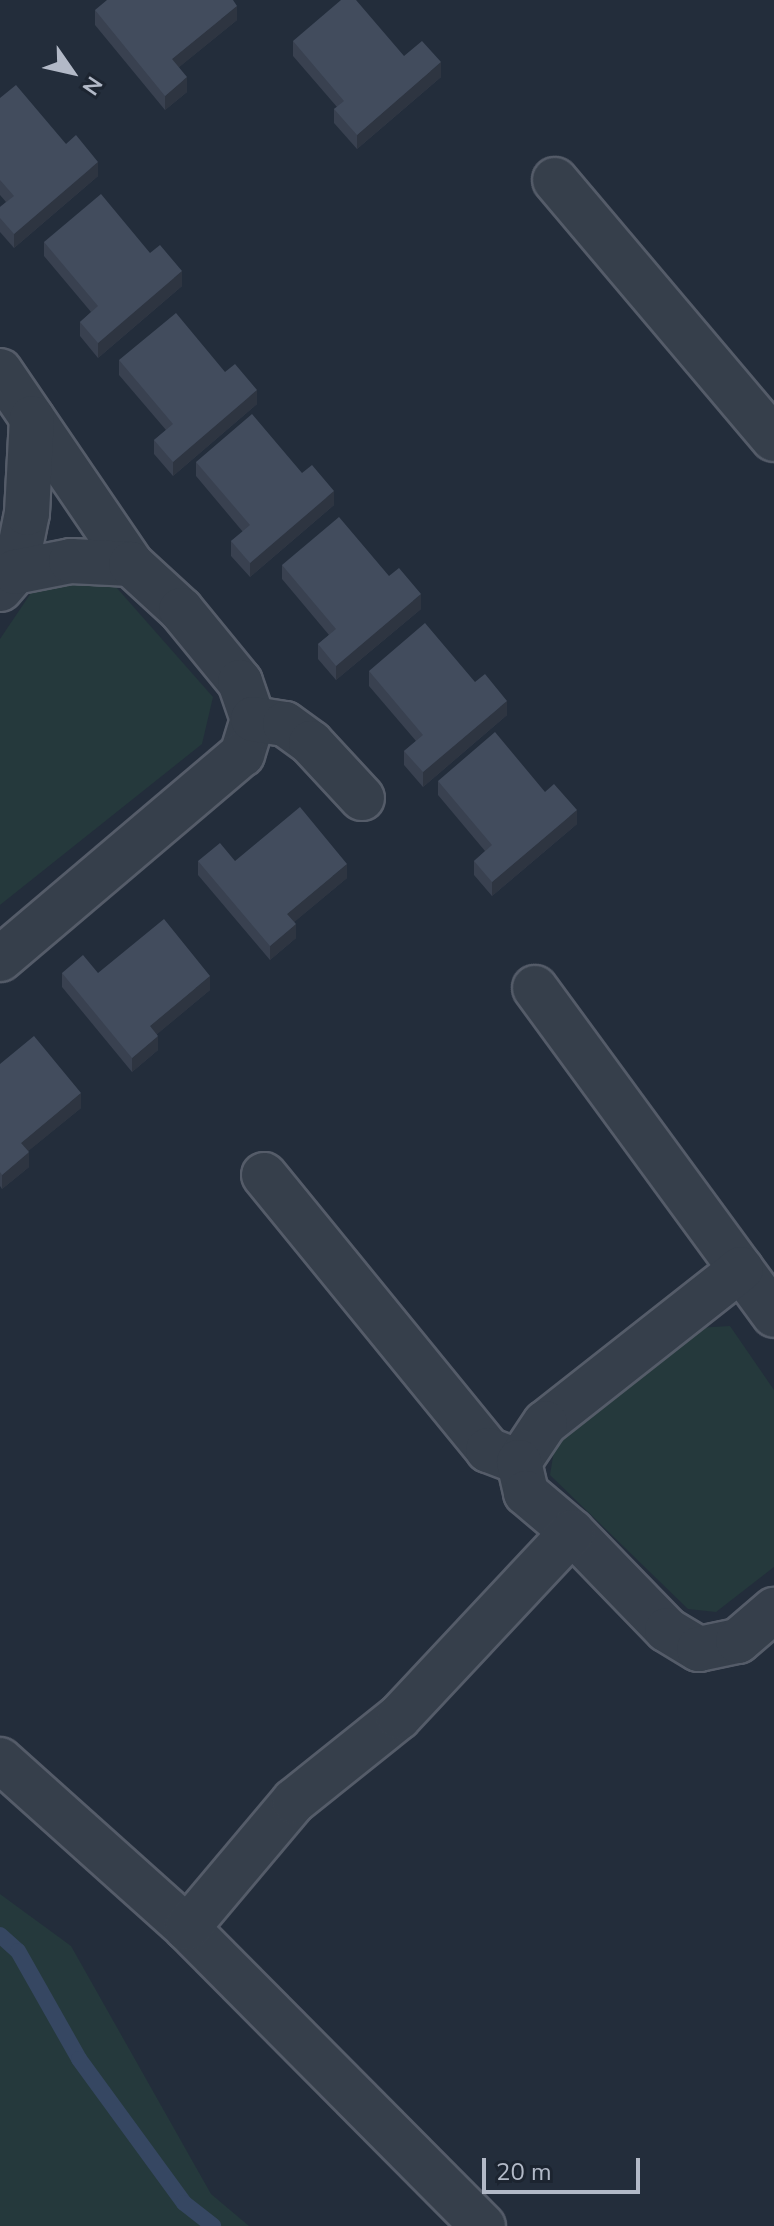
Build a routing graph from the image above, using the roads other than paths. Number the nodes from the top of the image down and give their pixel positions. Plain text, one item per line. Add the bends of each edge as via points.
1 (555, 180) dead end
2 (0, 371) edge
3 (32, 418) junction
4 (774, 439) edge
5 (131, 564) junction
6 (7, 581) edge
7 (253, 719) junction
8 (362, 798) dead end
9 (0, 959) edge
10 (535, 988) dead end
11 (264, 1175) dead end
12 (741, 1269) junction
13 (774, 1315) edge
14 (519, 1462) junction
15 (572, 1532) junction
16 (774, 1610) edge
17 (0, 1760) edge
18 (187, 1928) junction
19 (483, 2226) edge

1 - 4 street
2 - 3 street
3 - 5 street
3 - 6 street via 27,513
5 - 6 street via 71,561
5 - 7 street via 181,610 240,682
7 - 8 street via 285,724 311,743
7 - 9 street via 242,754
10 - 12 street
11 - 14 street via 488,1450
12 - 13 street
12 - 14 street via 545,1423
14 - 15 street via 526,1493
15 - 16 street via 667,1630 699,1649 738,1641
15 - 18 street via 399,1717 294,1801
17 - 18 street
18 - 19 street

